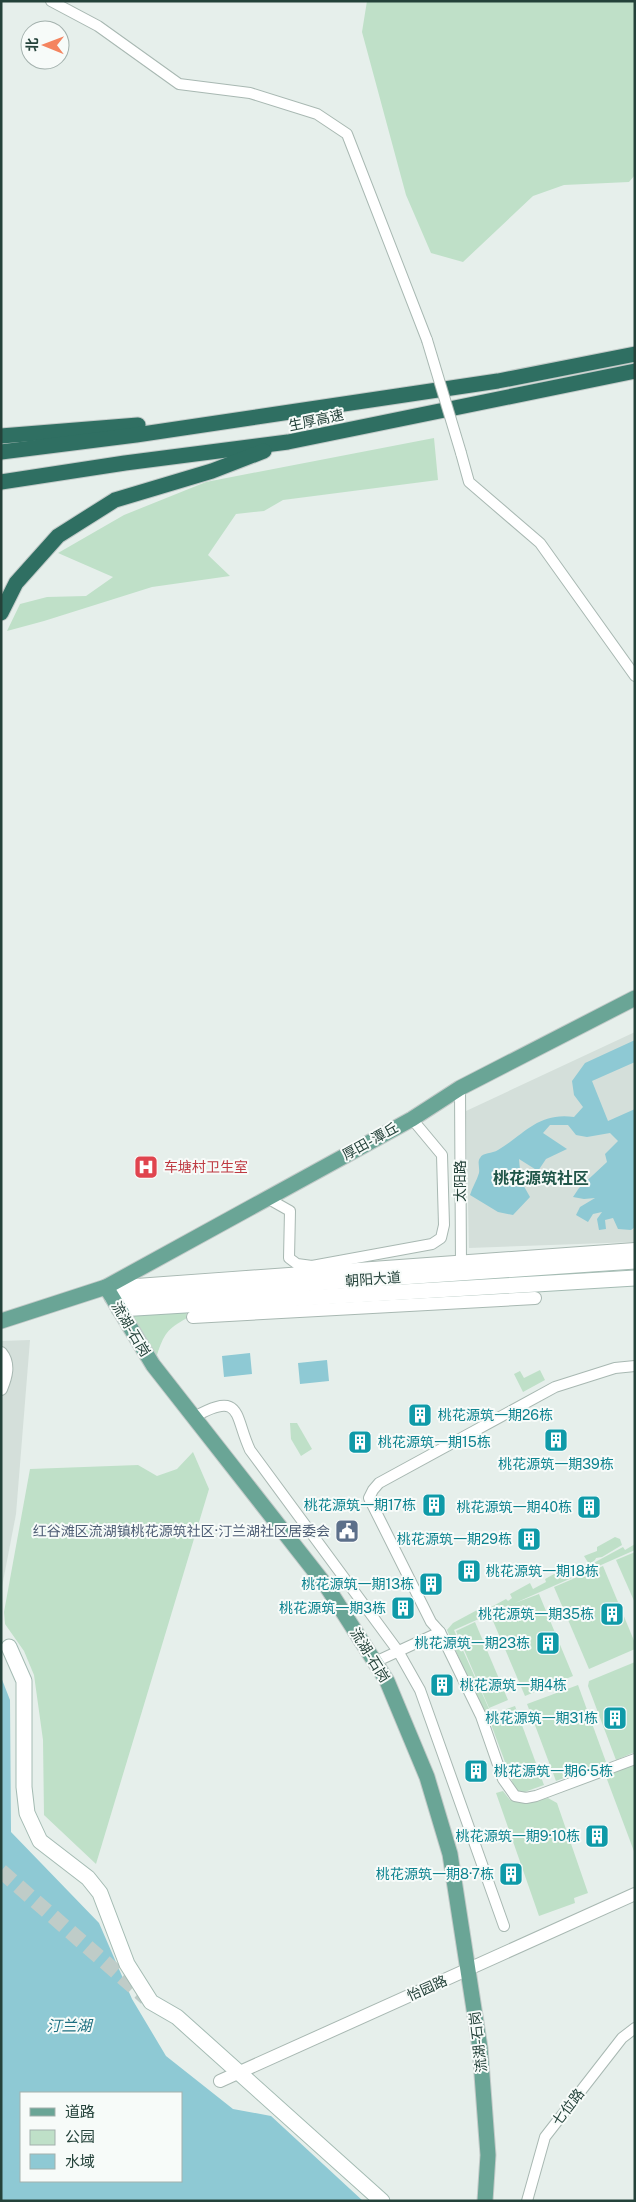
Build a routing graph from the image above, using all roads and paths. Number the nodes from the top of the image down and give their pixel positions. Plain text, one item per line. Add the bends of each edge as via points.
1 (51, 1) edge
2 (635, 354) edge
3 (635, 371) edge
4 (284, 413) junction
5 (1, 436) edge
6 (288, 442) junction
7 (1, 452) edge
8 (1, 482) edge
9 (1, 613) edge
10 (635, 676) edge
11 (635, 998) edge
12 (460, 1088) junction
13 (412, 1119) junction
14 (267, 1198) junction
15 (635, 1248) edge
16 (635, 1261) edge
17 (461, 1266) junction
18 (367, 1268) junction
19 (635, 1278) edge
20 (112, 1297) junction
21 (535, 1298) dead end
22 (193, 1317) dead end
23 (1, 1321) edge
24 (1, 1353) edge
25 (1, 1364) edge
26 (635, 1366) edge
27 (1, 1373) edge
28 (1, 1389) edge
29 (194, 1418) junction
30 (440, 1632) junction
31 (9, 1647) dead end
32 (398, 1651) junction
33 (375, 1662) junction
34 (635, 1759) edge
35 (635, 1894) edge
36 (504, 1926) dead end
37 (468, 1969) junction
38 (635, 2028) edge
39 (239, 2073) junction
40 (220, 2081) dead end
41 (382, 2201) edge
42 (485, 2201) edge
43 (527, 2201) edge

1 - 10 street, bridge via 98,26 179,84 250,93 316,114 347,134 427,340 469,482 540,543
2 - 4 highway, 生厚高速 via 498,381
3 - 6 highway, 生厚高速
4 - 5 highway
4 - 7 highway, 生厚高速
6 - 8 highway, 生厚高速
6 - 9 highway via 212,471 115,500 58,536 16,583
11 - 12 main road, 厚田-潭丘
12 - 13 main road, 厚田-潭丘
12 - 17 street, 太阳路
13 - 14 main road, 厚田-潭丘
13 - 18 street via 442,1155 444,1225 441,1238
14 - 18 street via 290,1211 289,1258 297,1264
14 - 20 main road, 厚田-潭丘
15 - 17 street
16 - 17 main road, 朝阳大道
17 - 18 main road, 朝阳大道
18 - 20 main road, 朝阳大道
19 - 20 main road, 朝阳大道
20 - 23 main road, 流湖-石岗
20 - 29 main road, 流湖-石岗 via 153,1365
21 - 22 street
24 - 28 street via 7,1369
25 - 27 street
26 - 30 street via 615,1368 555,1387 379,1483 373,1490 369,1498 374,1510
29 - 32 street via 222,1405 235,1411 250,1450
29 - 33 main road, 流湖-石岗 via 327,1588
30 - 32 street
30 - 34 street via 481,1716 503,1779 515,1796 536,1796
31 - 39 main road via 24,1681 24,1787 28,1813 40,1841 88,1878 100,1893 127,1964 151,2002 177,2017
32 - 33 street
32 - 36 street via 420,1690
33 - 37 main road, 流湖-石岗 via 387,1681 426,1777 450,1854
35 - 37 street, 怡园路
37 - 39 street, 怡园路
37 - 42 main road, 流湖-石岗 via 480,2048 488,2155
38 - 43 street, 七位路 via 622,2038 544,2137
39 - 40 street, 怡园路
39 - 41 main road

